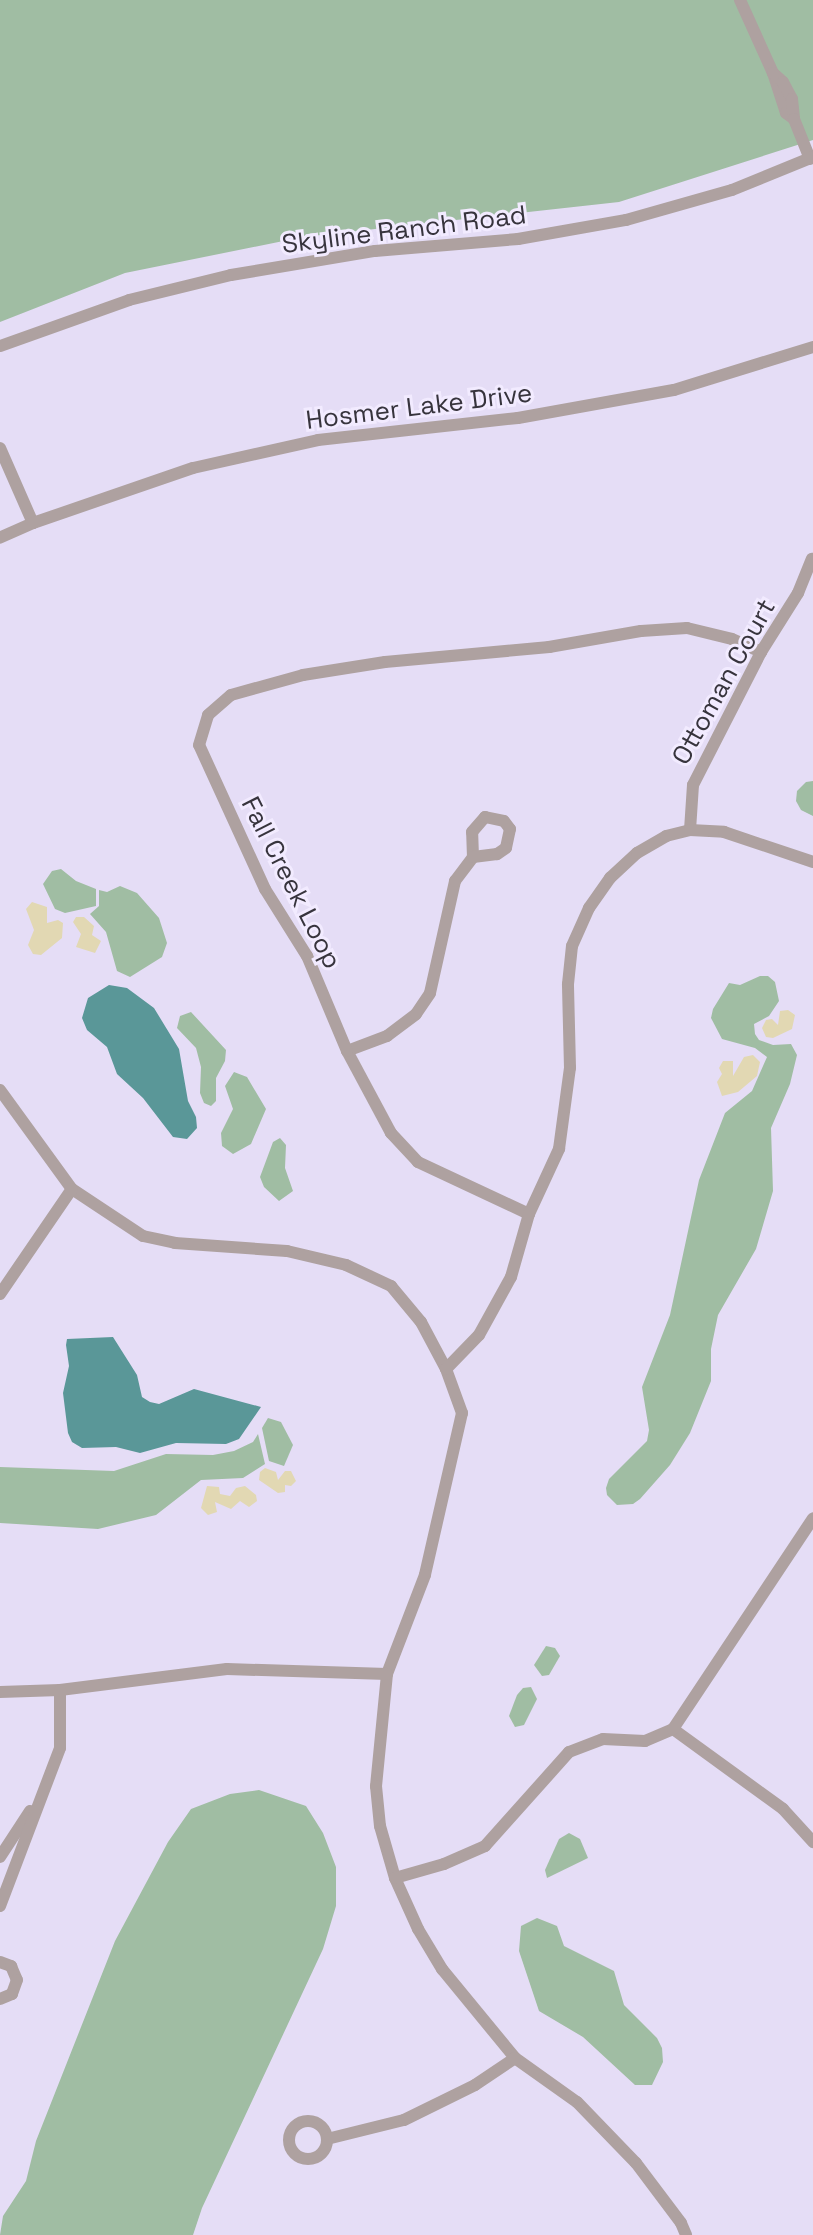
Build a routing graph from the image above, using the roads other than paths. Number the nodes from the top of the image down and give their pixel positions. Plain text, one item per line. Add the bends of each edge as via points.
1 (740, 0) edge
2 (812, 158) edge
3 (0, 346) edge
4 (813, 347) edge
5 (0, 448) edge
6 (33, 523) junction
7 (0, 538) edge
8 (812, 559) edge
9 (761, 652) junction
10 (690, 830) junction
11 (473, 857) dead end
12 (813, 862) edge
13 (347, 1051) junction
14 (0, 1090) edge
15 (72, 1189) junction
16 (529, 1214) junction
17 (0, 1294) edge
18 (446, 1369) junction
19 (813, 1518) edge
20 (387, 1674) junction
21 (60, 1690) junction
22 (0, 1692) edge
23 (673, 1729) junction
24 (39, 1799) junction
25 (813, 1842) edge
26 (0, 1857) edge
27 (395, 1878) junction
28 (0, 1906) edge
29 (0, 1962) edge
30 (0, 1999) edge
31 (515, 2058) junction
32 (327, 2139) dead end
33 (686, 2235) edge

1 - 2 street via 773,73 792,99 794,119
2 - 3 street, Skyline Ranch Road via 732,190 626,220 562,233 375,251 231,275 129,300
4 - 6 street, Hosmer Lake Drive via 674,390 518,418 318,440 193,468
5 - 6 street
6 - 7 street, Hosmer Lake Drive
8 - 9 street, Ottoman Court via 798,593
9 - 10 street, Ottoman Court via 693,785
9 - 13 street, Fall Creek Loop via 687,628 641,631 303,675 231,695 208,715 199,745 265,889 307,956
10 - 12 street via 724,832
10 - 16 street via 666,836 637,853 610,878 572,946 570,1068 559,1149
11 - 13 street via 455,881 430,993 416,1014 387,1036
13 - 16 street, Fall Creek Loop via 391,1133 418,1162
14 - 15 street
15 - 17 street
15 - 18 street via 143,1236 287,1251 346,1265 391,1286 421,1322
16 - 18 street via 511,1277 479,1335
18 - 20 street via 462,1413 425,1575
19 - 23 street
20 - 21 street via 227,1669
20 - 27 street via 376,1786 380,1826
21 - 22 street
21 - 24 street via 60,1748
23 - 25 street via 783,1809
23 - 27 street via 645,1741 603,1739 569,1752 485,1846
24 - 26 street
24 - 28 street
27 - 31 street via 442,1969
29 - 30 street via 11,1966 17,1980 12,1994
31 - 32 street via 475,2085 404,2120
31 - 33 street via 577,2102 636,2163

